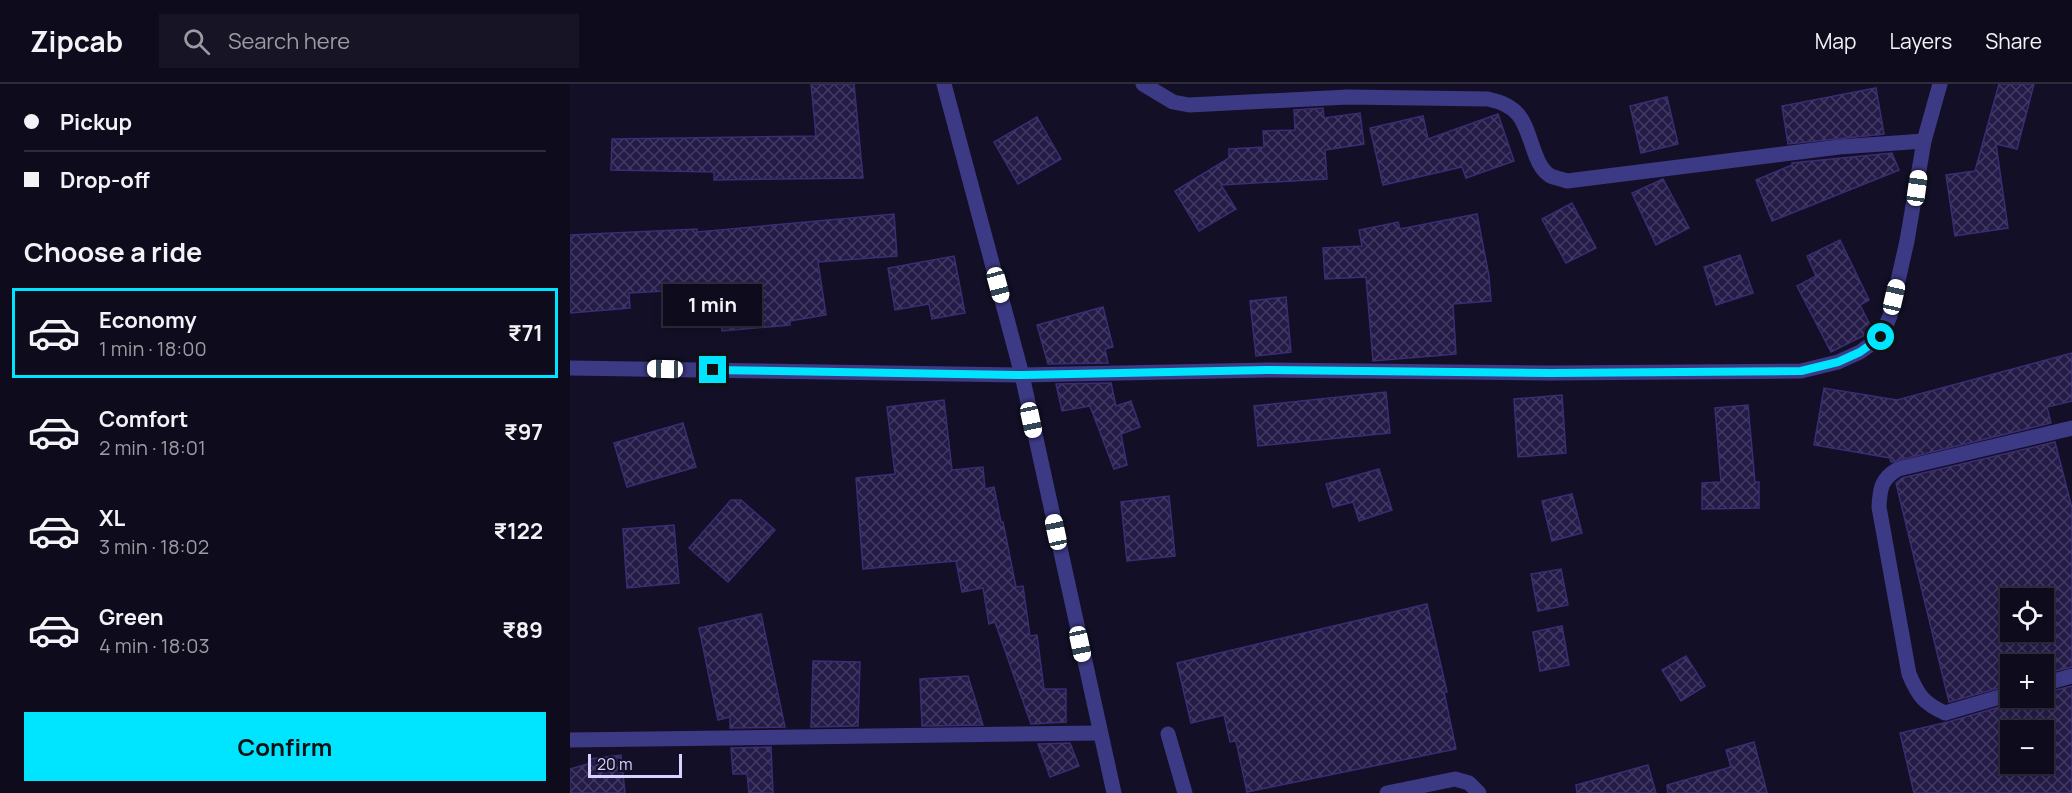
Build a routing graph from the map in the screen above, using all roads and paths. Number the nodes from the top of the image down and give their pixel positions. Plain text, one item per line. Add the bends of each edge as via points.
1 (944, 84) edge
2 (1143, 84) edge
3 (1940, 84) edge
4 (1924, 141) junction
5 (570, 368) edge
6 (1022, 375) junction
7 (2072, 428) edge
8 (2072, 676) edge
9 (2054, 681) edge
10 (2000, 697) edge
11 (1099, 734) junction
12 (1168, 734) dead end
13 (570, 740) edge
14 (1114, 793) edge
15 (1185, 793) edge
16 (1387, 793) edge
17 (1479, 793) edge

1 - 6 street
2 - 4 street via 1173,102 1189,105 1348,97 1503,102 1525,121 1540,167 1550,176 1567,181 1839,147
3 - 4 street
4 - 6 street via 1890,316 1881,337 1838,362 1801,371 1267,370
5 - 6 street
6 - 11 street
7 - 10 street via 1898,469 1886,476 1880,492 1909,674 1918,694 1945,713
8 - 9 street
11 - 13 street
11 - 14 street
12 - 15 street
16 - 17 street via 1455,779 1469,783

